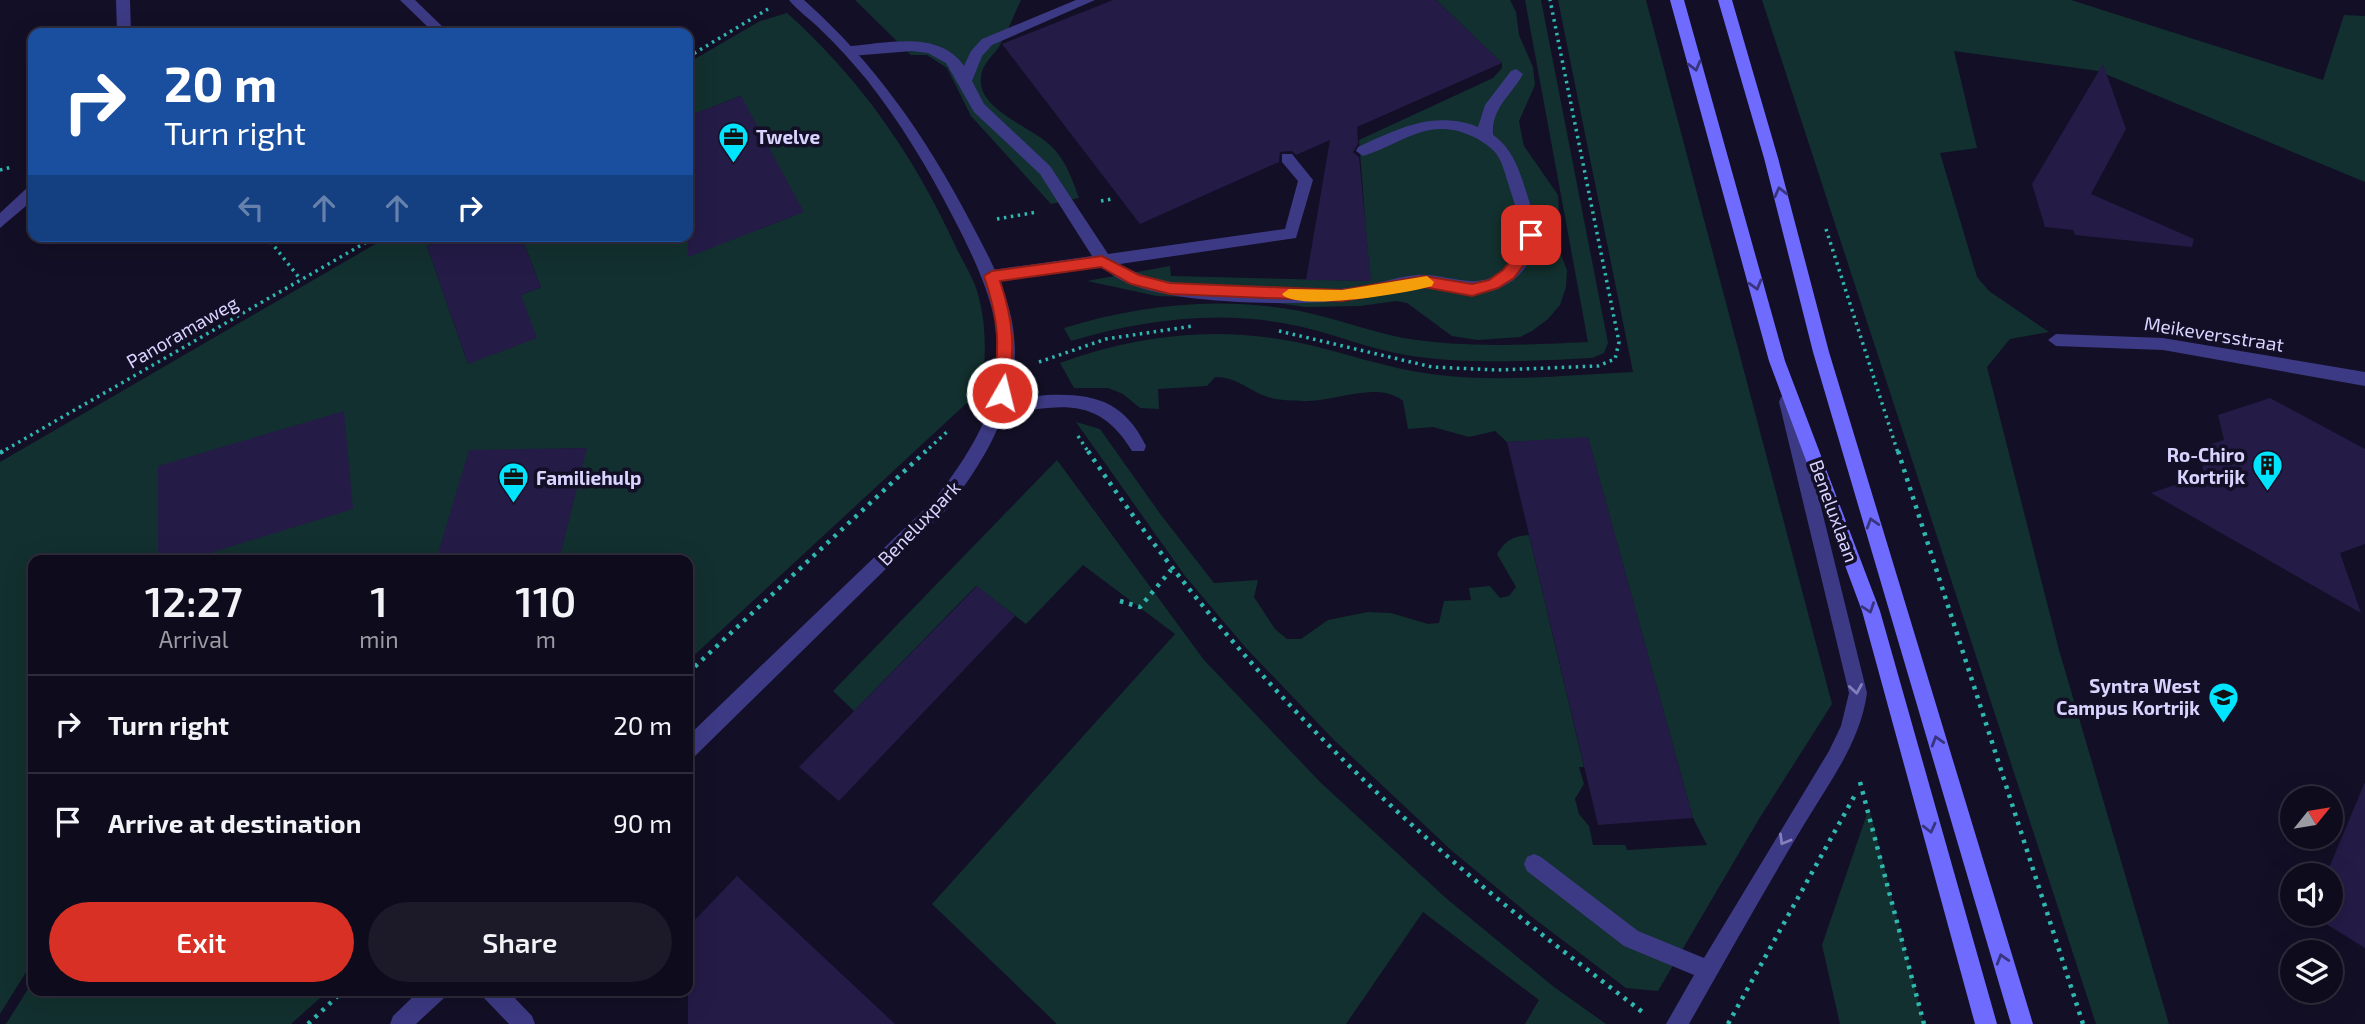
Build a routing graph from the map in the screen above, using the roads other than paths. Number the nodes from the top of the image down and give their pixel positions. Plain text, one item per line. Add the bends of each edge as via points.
1 (123, 0) edge
2 (407, 0) edge
3 (796, 0) edge
4 (1088, 0) edge
5 (1677, 0) edge
6 (1725, 0) edge
7 (124, 28) edge
8 (437, 28) edge
9 (851, 51) junction
10 (1516, 74) dead end
11 (966, 79) junction
12 (1486, 136) junction
13 (1363, 151) dead end
14 (1287, 158) dead end
15 (28, 196) edge
16 (0, 222) edge
17 (1102, 261) junction
18 (992, 276) junction
19 (2056, 340) dead end
20 (1777, 361) junction
21 (2365, 379) edge
22 (999, 407) junction
23 (1138, 446) dead end
24 (693, 744) edge
25 (1534, 864) dead end
26 (1708, 970) junction
27 (430, 996) edge
28 (498, 996) edge
29 (401, 1024) edge
30 (524, 1024) edge
31 (1677, 1024) edge
32 (1986, 1024) edge
33 (2022, 1024) edge

1 - 7 street
2 - 8 street
3 - 9 street, Beneluxpark
4 - 11 street via 987,42 976,54
5 -> 20 main road, Beneluxlaan
33 -> 6 main road, Beneluxlaan via 1822,352
9 - 11 street via 929,48 959,65
9 - 18 street, Beneluxpark via 931,158
10 - 12 street via 1487,110 1483,122
11 - 17 street via 978,107 1051,178
12 - 13 street via 1441,123 1416,128
12 - 17 street via 1504,153 1531,235 1520,262 1493,284 1472,290 1424,281 1342,295 1170,288 1136,280
14 - 17 street via 1306,180 1291,234
15 - 16 street
17 - 18 street
18 - 22 street, Beneluxpark via 1004,313 1007,342
19 - 21 street, Meikeversstraat via 2163,344
20 -> 26 street via 1858,693 1857,715
20 -> 32 main road, Beneluxlaan via 1871,611
22 - 23 street via 1080,402 1103,408 1122,421
22 - 24 street, Beneluxpark via 967,473 941,504
25 - 26 street via 1631,939
26 - 31 street
27 - 29 street
28 - 30 street

